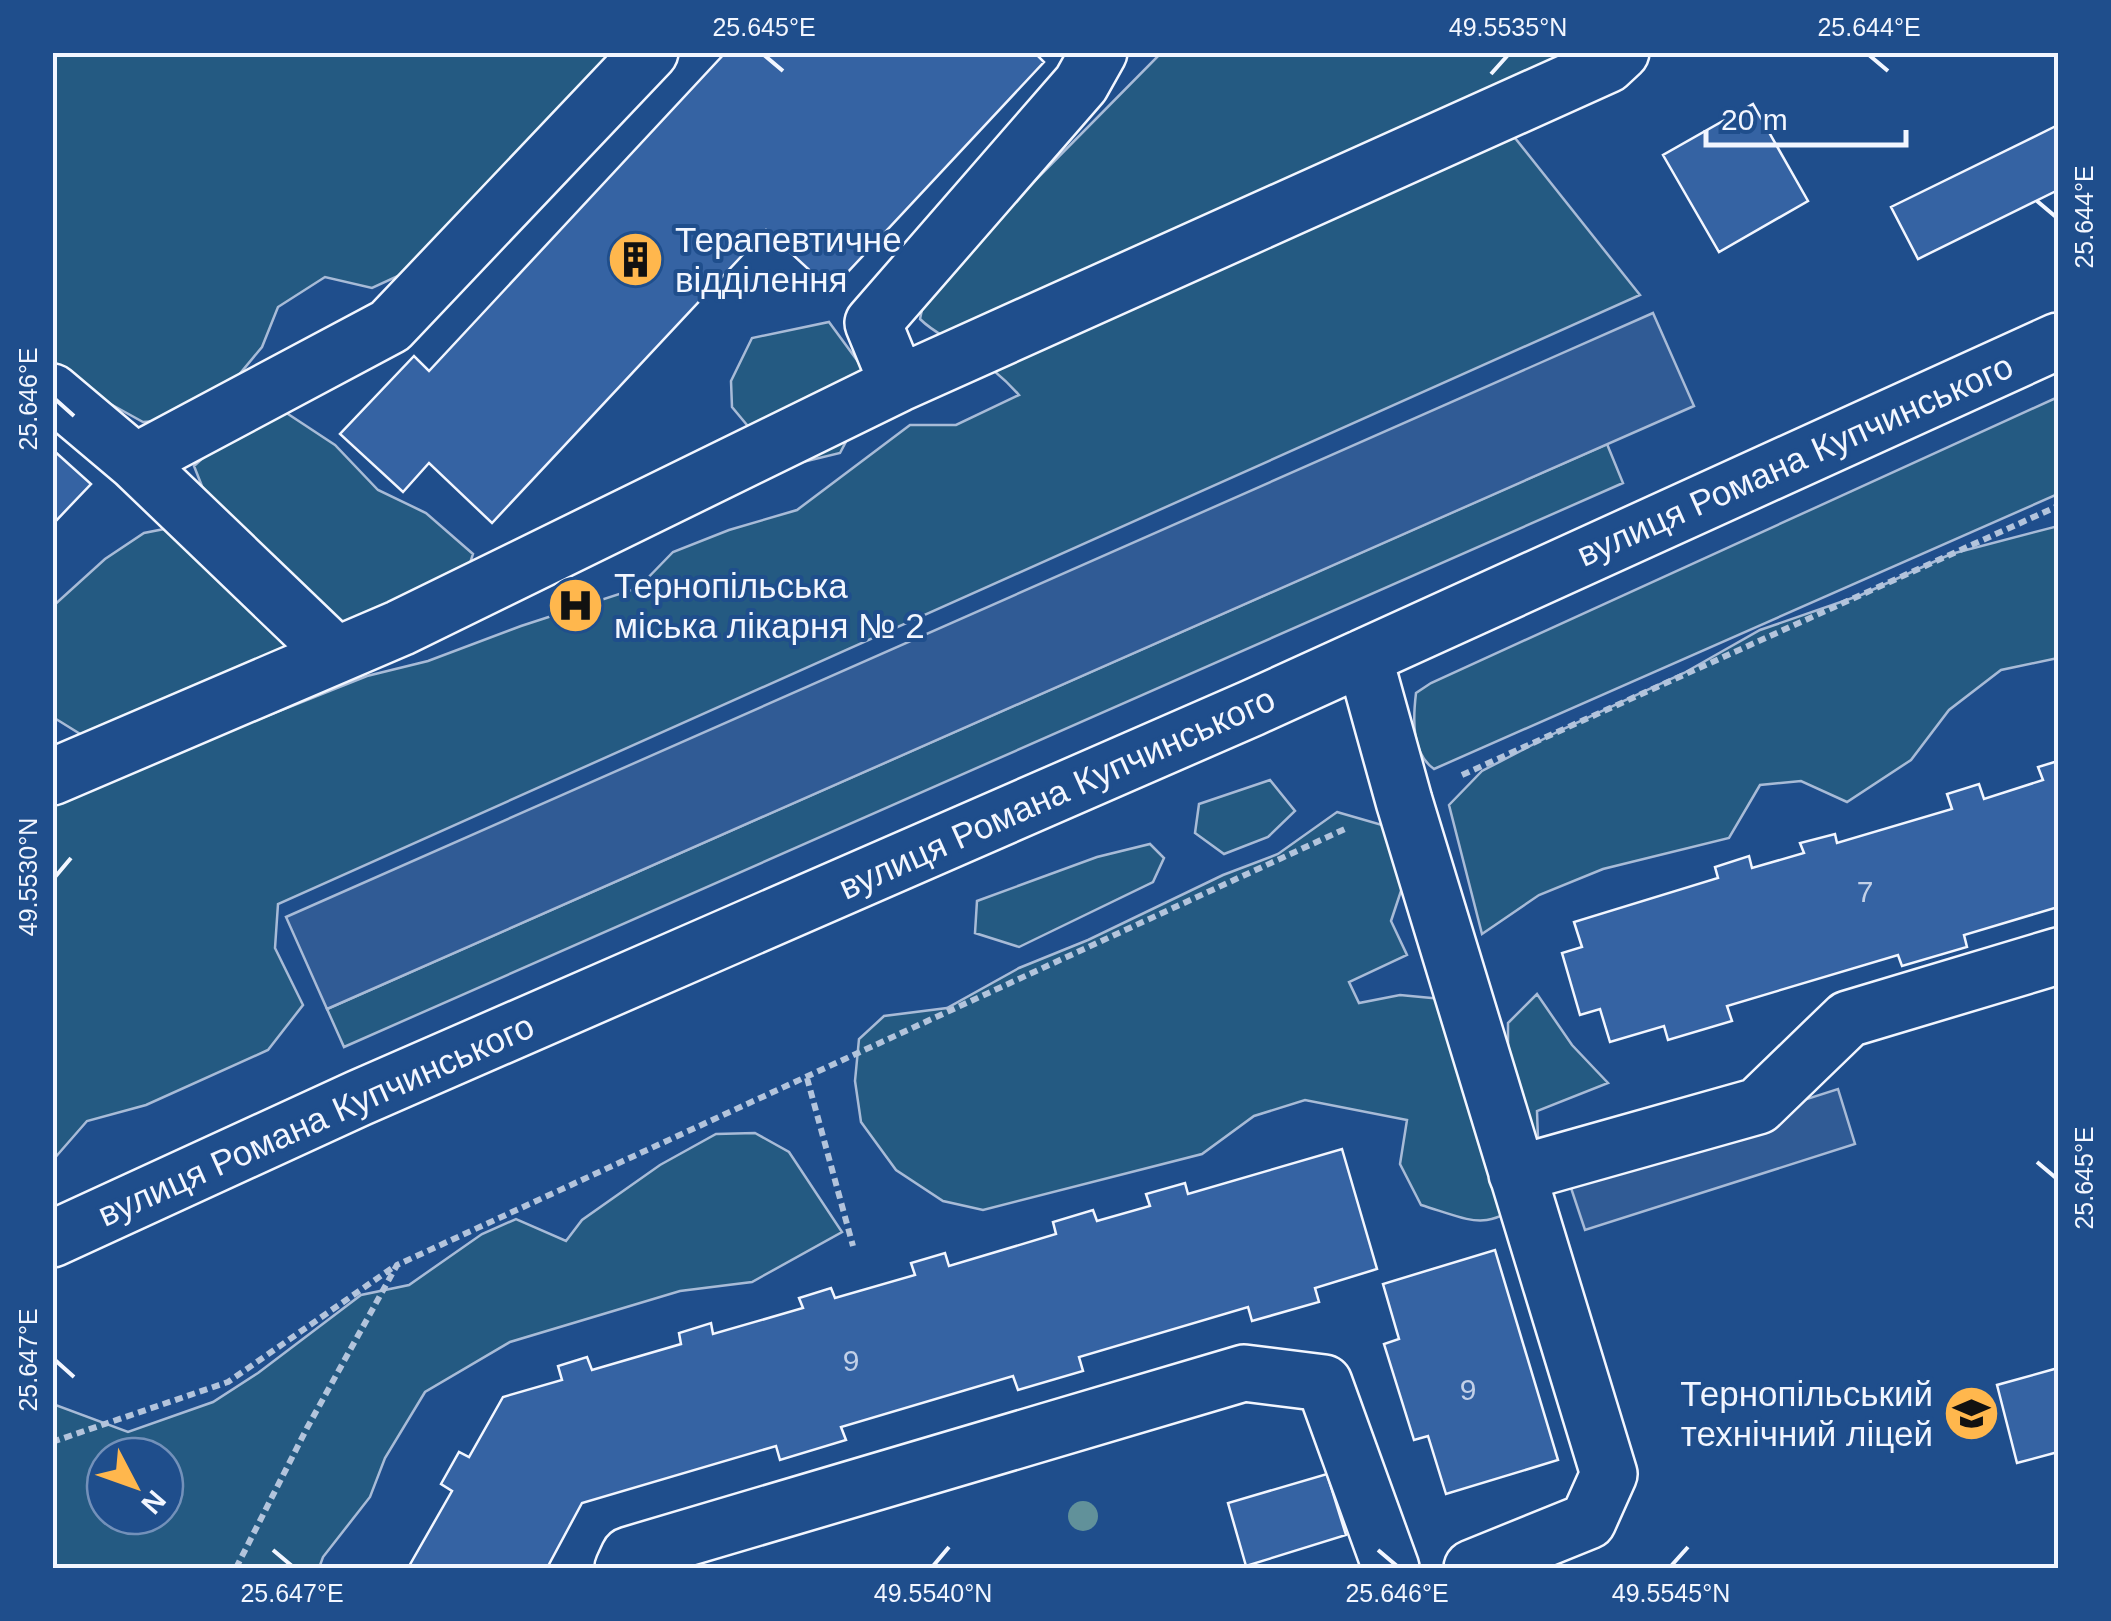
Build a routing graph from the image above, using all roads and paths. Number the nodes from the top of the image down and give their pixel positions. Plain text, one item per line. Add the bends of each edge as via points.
1 (650, 52) edge
2 (1099, 52) edge
3 (1622, 52) edge
4 (2058, 340) edge
5 (898, 384) junction
6 (52, 392) edge
7 (135, 462) junction
8 (2058, 506) edge
9 (336, 655) junction
10 (1364, 656) junction
11 (52, 776) edge
12 (1404, 802) junction
13 (2058, 956) edge
14 (807, 1078) junction
15 (1517, 1174) junction
16 (52, 1239) edge
17 (854, 1246) dead end
18 (397, 1265) junction
19 (52, 1442) edge
20 (236, 1568) edge
21 (623, 1568) edge
22 (1392, 1568) edge
23 (1472, 1568) edge

1 - 7 street via 390,326
2 - 5 street via 1081,84 873,323
3 - 5 street via 1607,65
4 - 10 street, вулиця Романа Купчинського
5 - 9 street
6 - 7 street
7 - 9 street
8 - 12 path
9 - 11 street
10 - 12 street
10 - 16 street, вулиця Романа Купчинського
12 - 14 path
12 - 15 street
13 - 15 street via 1848,1019 1758,1106
14 - 17 path
14 - 18 path
15 - 23 street via 1609,1474 1588,1520
18 - 19 path via 228,1382
18 - 20 path
21 - 22 street via 629,1555 1244,1372 1324,1383

